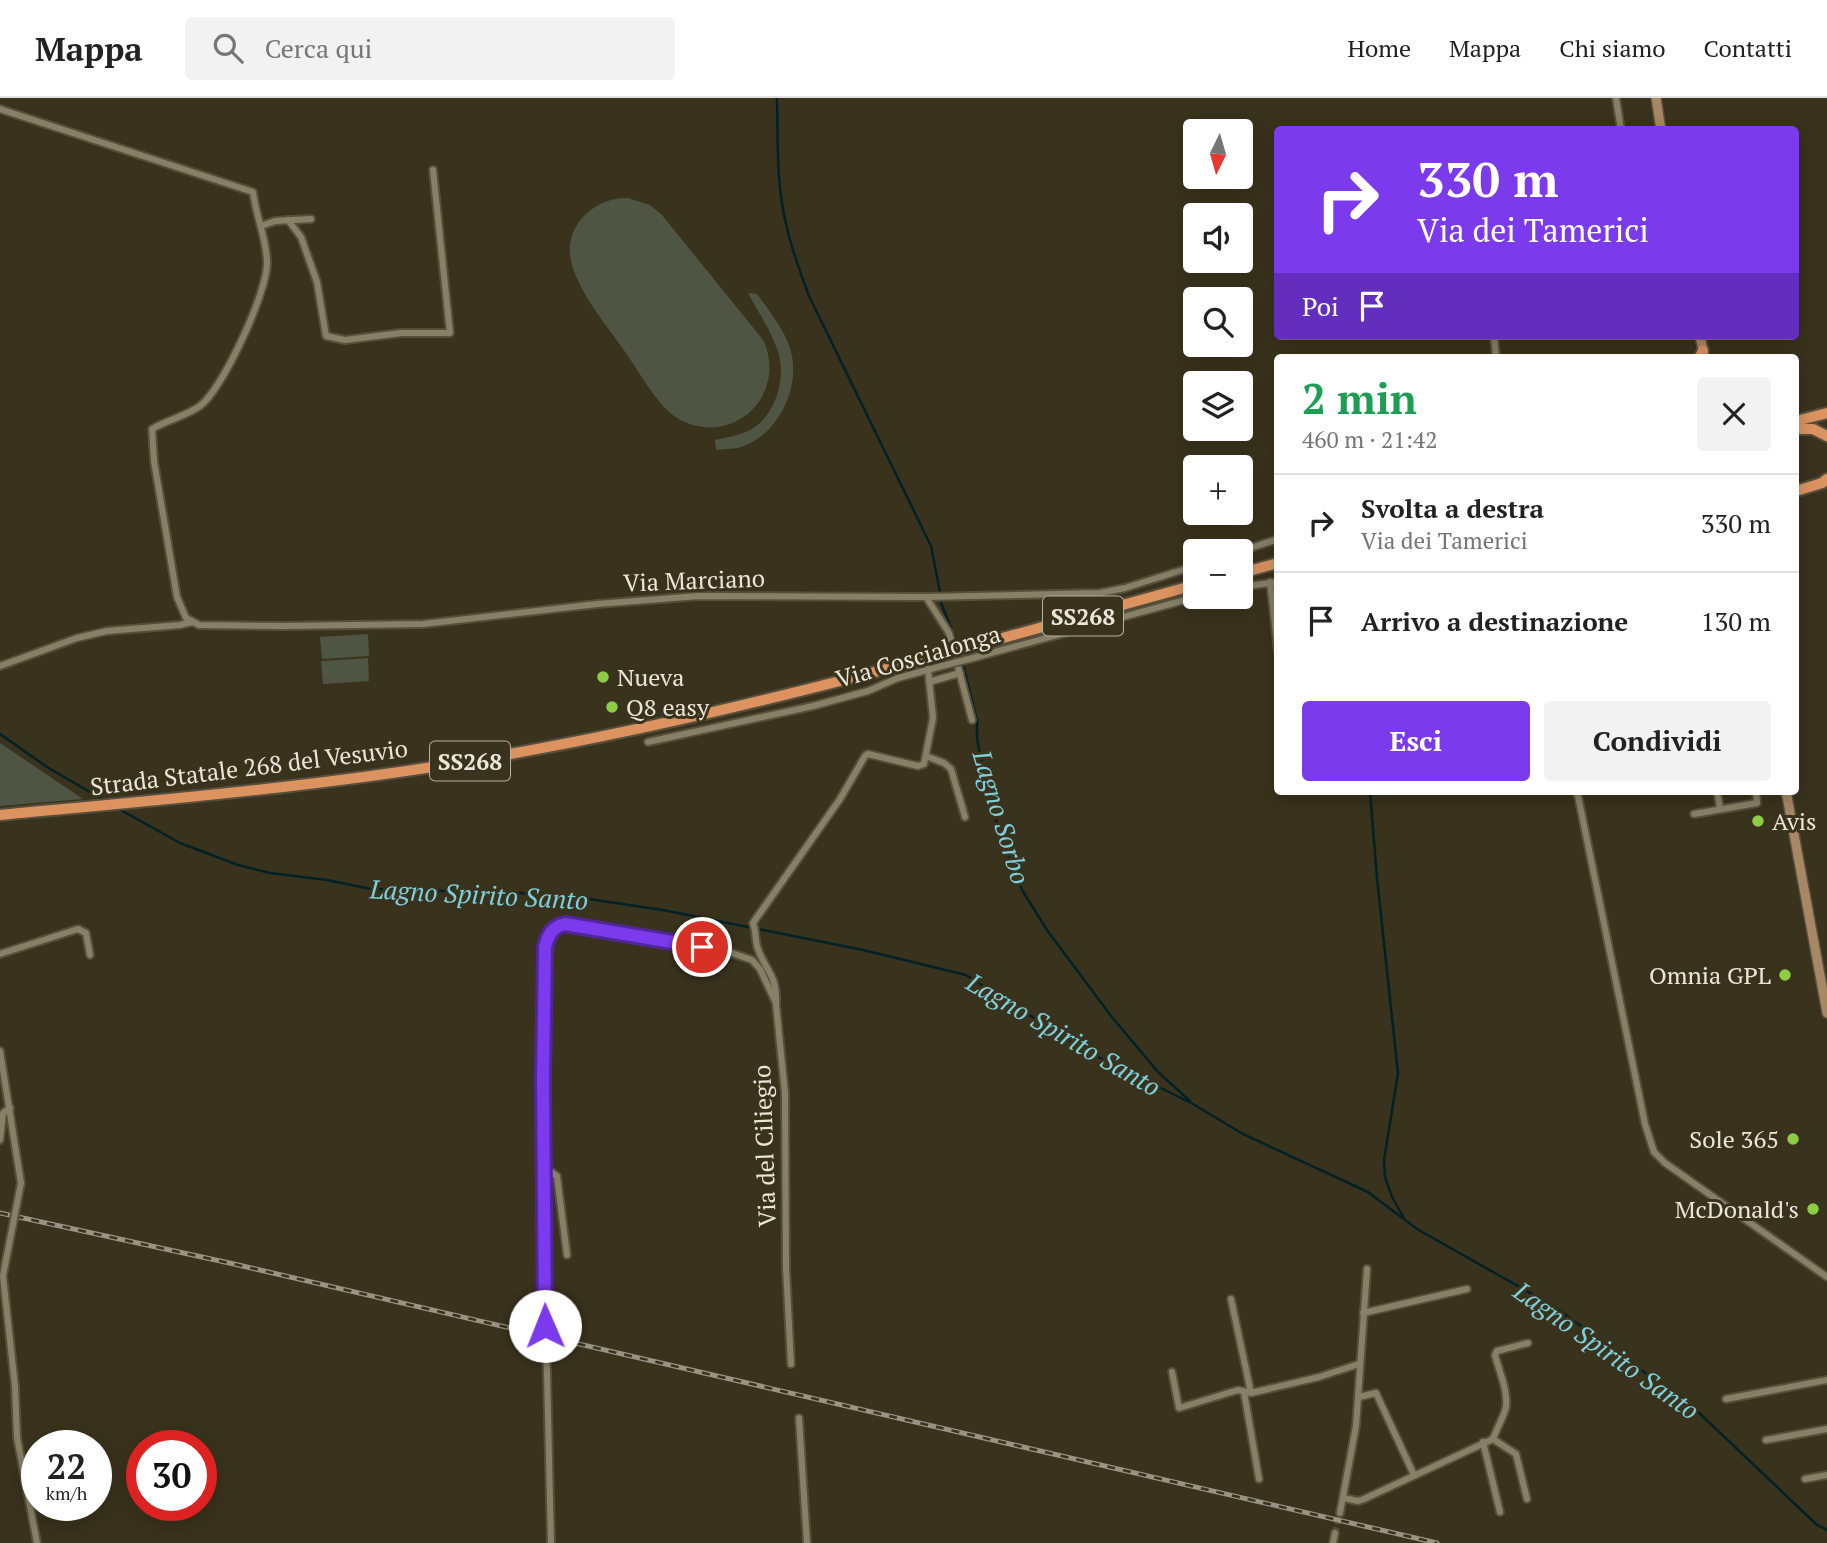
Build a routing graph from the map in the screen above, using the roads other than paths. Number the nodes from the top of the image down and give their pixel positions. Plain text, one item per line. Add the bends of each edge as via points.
1 (1616, 98) edge
2 (1656, 98) edge
3 (0, 109) edge
4 (1620, 126) edge
5 (1660, 126) edge
6 (433, 170) dead end
7 (311, 219) dead end
8 (288, 220) junction
9 (261, 226) junction
10 (1827, 413) edge
11 (1799, 420) edge
12 (1799, 429) edge
13 (1827, 436) edge
14 (1827, 479) edge
15 (1799, 490) edge
16 (1274, 541) edge
17 (1253, 547) edge
18 (1274, 564) edge
19 (1183, 570) edge
20 (1253, 570) edge
21 (1274, 582) edge
22 (1253, 585) edge
23 (1183, 589) edge
24 (926, 597) junction
25 (1183, 600) edge
26 (192, 622) junction
27 (972, 652) junction
28 (942, 660) junction
29 (0, 666) edge
30 (928, 669) junction
31 (960, 673) junction
32 (929, 682) junction
33 (972, 720) dead end
34 (648, 742) dead end
35 (926, 756) junction
36 (1578, 795) edge
37 (1718, 795) edge
38 (1756, 795) edge
39 (1787, 795) edge
40 (1720, 808) junction
41 (1694, 814) dead end
42 (0, 815) edge
43 (965, 817) dead end
44 (0, 954) edge
45 (90, 955) dead end
46 (776, 1004) junction
47 (1827, 1013) edge
48 (0, 1051) edge
49 (10, 1108) junction
50 (0, 1140) edge
51 (544, 1167) junction
52 (567, 1255) dead end
53 (1367, 1269) dead end
54 (1827, 1276) edge
55 (1467, 1289) dead end
56 (1231, 1299) dead end
57 (1363, 1313) junction
58 (1528, 1343) dead end
59 (791, 1364) dead end
60 (1359, 1364) junction
61 (1172, 1372) dead end
62 (1827, 1380) edge
63 (1247, 1392) junction
64 (1359, 1396) junction
65 (1726, 1399) dead end
66 (799, 1418) dead end
67 (1827, 1429) edge
68 (1493, 1439) junction
69 (1766, 1440) dead end
70 (1483, 1442) junction
71 (1414, 1475) junction
72 (1827, 1475) edge
73 (1259, 1479) dead end
74 (1805, 1479) dead end
75 (1344, 1498) junction
76 (1527, 1499) dead end
77 (1500, 1512) dead end
78 (1340, 1513) tunnel mouth
79 (1335, 1533) tunnel mouth
80 (37, 1543) edge
81 (551, 1543) edge
82 (807, 1543) edge
83 (1333, 1543) edge

1 - 4 street
2 - 5 main road
3 - 9 street via 253,192
6 - 8 street via 452,332 448,334 401,332 345,340 326,336 313,272 301,237
7 - 8 street
8 - 9 street
9 - 26 street via 267,275 226,368 200,406 152,429 177,597
10 - 11 highway
12 - 13 highway
14 - 15 highway
16 - 17 street
18 - 20 highway
19 - 24 street, Via Marciano via 1100,593
21 - 22 street
23 - 27 highway, Strada Statale 268 del Vesuvio / SS268
24 - 26 street, Via Marciano via 699,596 424,624 212,626
24 - 31 street via 949,633
25 - 27 street, Via Coscialonga
26 - 29 street, Via Marciano via 107,631
27 - 28 highway, Strada Statale 268 del Vesuvio / SS268, bridge
28 - 30 street, Via Coscialonga
28 - 42 highway, Strada Statale 268 del Vesuvio / SS268 via 508,755 296,786
30 - 32 street
30 - 34 street, Via Coscialonga via 813,706
31 - 32 street
31 - 33 street
32 - 35 street via 933,718
35 - 43 street via 951,769
35 - 46 street, Via del Ciliegio via 922,766 865,756 756,917 757,945 773,976
36 - 54 street via 1654,1152
37 - 40 street
38 - 40 street via 1757,803
39 - 47 main road
40 - 41 street
44 - 45 street via 78,929 86,933
46 - 51 street via 752,960 729,952 592,927 565,924 553,929 545,947
46 - 59 street, Via del Ciliegio via 785,1093
48 - 49 street
49 - 50 street via 3,1113
49 - 80 street, bridge via 21,1183 3,1276 17,1437
51 - 52 street via 556,1176
51 - 81 street, bridge
53 - 57 street
55 - 57 street
56 - 63 street
57 - 60 street
58 - 68 street via 1495,1355 1506,1409
60 - 63 street
60 - 64 street
61 - 63 street via 1179,1408 1238,1390
62 - 65 street
63 - 73 street
64 - 71 street via 1376,1393
64 - 75 street
66 - 82 street
67 - 69 street
68 - 70 street
68 - 76 street via 1516,1454
70 - 71 street
70 - 77 street
71 - 75 street via 1358,1501
72 - 74 street
75 - 78 street
79 - 83 street

